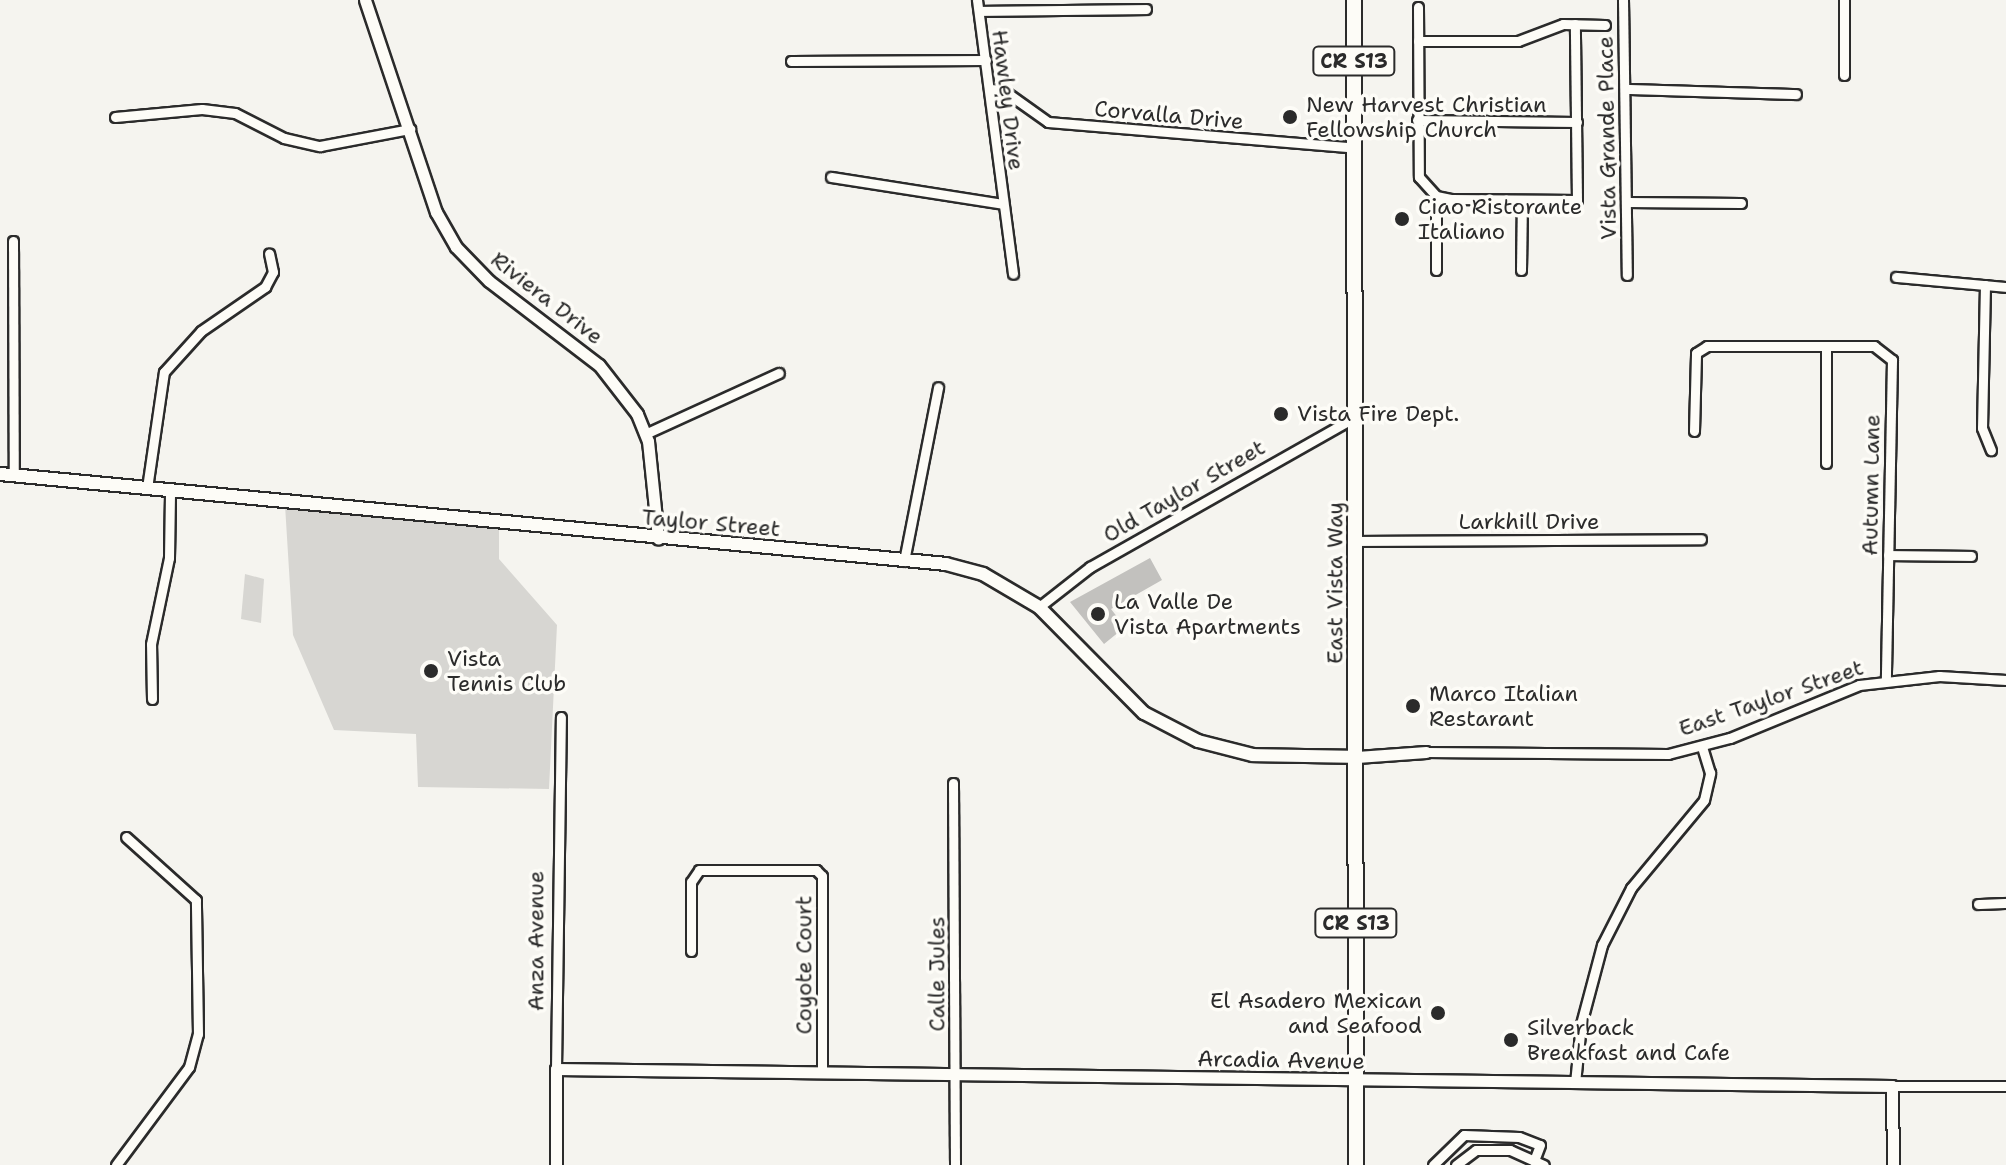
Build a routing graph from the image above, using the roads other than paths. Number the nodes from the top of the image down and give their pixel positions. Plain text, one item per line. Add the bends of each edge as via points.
1 (365, 0) edge
2 (1354, 0) edge
3 (1623, 0) edge
4 (1844, 0) edge
5 (978, 5) edge
6 (1418, 7) dead end
7 (1146, 9) dead end
8 (1575, 24) junction
9 (1605, 25) dead end
10 (1418, 41) junction
11 (986, 60) junction
12 (791, 61) dead end
13 (1844, 75) dead end
14 (989, 89) junction
15 (1626, 89) junction
16 (1796, 94) dead end
17 (115, 117) dead end
18 (1417, 120) junction
19 (1577, 122) junction
20 (410, 129) junction
21 (1356, 148) junction
22 (831, 177) dead end
23 (1436, 196) junction
24 (1522, 200) junction
25 (1627, 202) junction
26 (1741, 203) dead end
27 (1003, 204) junction
28 (13, 241) dead end
29 (269, 253) dead end
30 (1436, 270) dead end
31 (1521, 270) dead end
32 (1013, 274) dead end
33 (1627, 275) dead end
34 (1896, 277) dead end
35 (1985, 285) junction
36 (2006, 287) edge
37 (1826, 346) junction
38 (779, 373) dead end
39 (938, 387) dead end
40 (1355, 417) junction
41 (1694, 431) dead end
42 (645, 434) junction
43 (1991, 450) dead end
44 (1826, 463) dead end
45 (0, 474) edge
46 (14, 476) junction
47 (147, 488) junction
48 (170, 491) junction
49 (658, 538) junction
50 (1701, 539) dead end
51 (1357, 541) junction
52 (1888, 555) junction
53 (1971, 556) dead end
54 (904, 561) junction
55 (1039, 607) junction
56 (2006, 680) edge
57 (1886, 681) junction
58 (152, 699) dead end
59 (561, 717) dead end
60 (1702, 747) junction
61 (1426, 752) joint
62 (1357, 757) junction
63 (953, 783) dead end
64 (126, 837) dead end
65 (2006, 903) edge
66 (1978, 904) dead end
67 (691, 951) dead end
68 (556, 1069) junction
69 (822, 1073) junction
70 (955, 1075) junction
71 (1354, 1081) junction
72 (1575, 1083) junction
73 (1892, 1086) junction
74 (2006, 1086) edge
75 (1539, 1163) edge
76 (116, 1165) edge
77 (556, 1165) edge
78 (955, 1165) edge
79 (1356, 1165) edge
80 (1433, 1165) edge
81 (1456, 1165) edge
82 (1893, 1165) edge

1 - 20 street, Riviera Drive
2 - 21 main road, East Vista Way / CR S13
3 - 15 street, Vista Grande Place
4 - 13 street
5 - 7 street
5 - 11 street, Hawley Drive
6 - 10 street
8 - 9 street
8 - 10 street via 1518,41
8 - 19 street
10 - 18 street
11 - 12 street
11 - 14 street, Hawley Drive
14 - 21 street, Corvalla Drive via 1003,90 1048,122
14 - 27 street, Hawley Drive
15 - 16 street
15 - 25 street, Vista Grande Place
17 - 20 street via 224,112 320,146
18 - 19 street
18 - 23 street via 1419,177
19 - 24 street via 1577,200
20 - 42 street, Riviera Drive via 436,212 456,247 489,281 599,365 619,385
21 - 40 main road, East Vista Way / CR S13
22 - 27 street, Hawley Drive
23 - 24 street
23 - 30 street
24 - 31 street
25 - 26 street
25 - 33 street, Vista Grande Place
27 - 32 street, Hawley Drive
28 - 46 street
29 - 47 street via 273,272 265,287 201,331 164,372
34 - 35 street
35 - 36 street
35 - 43 street via 1982,428
37 - 41 street, Autumn Lane via 1707,346 1696,353
37 - 44 street, Autumn Lane
37 - 52 street, Autumn Lane via 1874,346 1892,360
38 - 42 street
39 - 54 street
40 - 51 main road, East Vista Way / CR S13
40 - 55 street, Old Taylor Street via 1090,567
42 - 49 street, Riviera Drive
45 - 46 main road, Taylor Street
46 - 47 main road, Taylor Street
47 - 48 main road, Taylor Street
48 - 49 main road, Taylor Street
48 - 58 street via 169,558 151,644
49 - 54 main road, Taylor Street
50 - 51 street, Larkhill Drive
51 - 62 main road, East Vista Way / CR S13
52 - 53 street
52 - 57 street, Autumn Lane
54 - 55 main road, Taylor Street via 983,574
55 - 62 main road, Taylor Street via 1144,713 1198,741 1253,755
56 - 57 street, East Taylor Street
57 - 60 street, East Taylor Street via 1832,693
59 - 68 street, Anza Avenue
60 - 61 street, East Taylor Street via 1607,756
60 - 72 street via 1710,773 1704,800 1631,888 1602,945 1581,1024
61 - 62 street, East Taylor Street
62 - 71 main road, East Vista Way / CR S13
63 - 70 street, Calle Jules
64 - 76 street via 196,900 198,1034 189,1067
65 - 66 street
67 - 69 street, Coyote Court via 691,882 699,870 816,870 822,876
68 - 69 street, Arcadia Avenue
68 - 77 street, Anza Avenue
69 - 70 street, Arcadia Avenue
70 - 71 street, Arcadia Avenue
70 - 78 street, Calle Jules
71 - 72 street, Arcadia Avenue
71 - 79 main road, East Vista Way / CR S13
72 - 73 street, Arcadia Avenue
73 - 74 street, Arcadia Avenue
73 - 82 street
75 - 80 street via 1540,1145 1519,1137 1464,1135
75 - 81 street via 1510,1150 1476,1150

